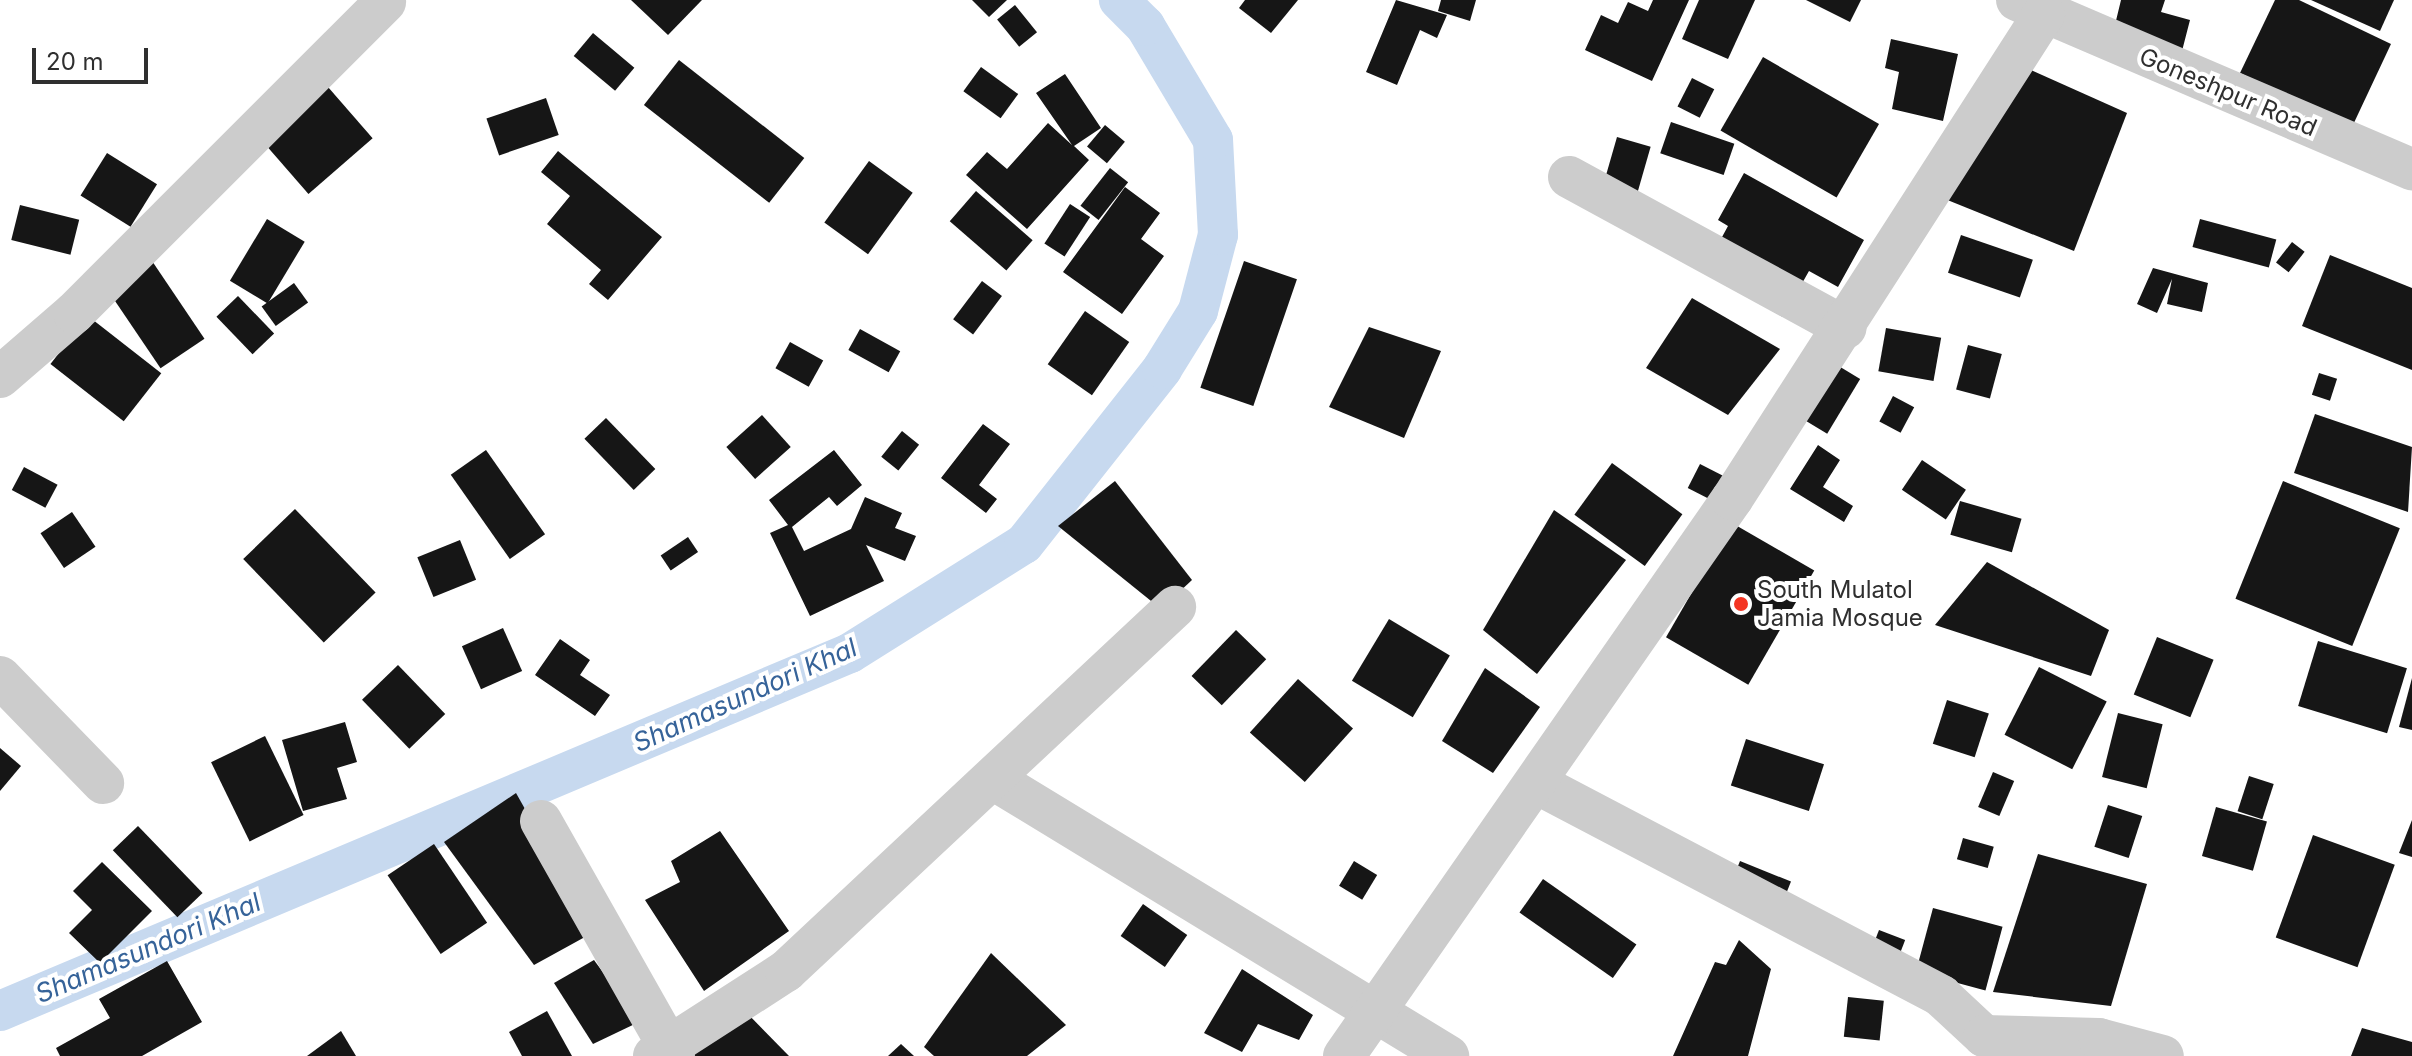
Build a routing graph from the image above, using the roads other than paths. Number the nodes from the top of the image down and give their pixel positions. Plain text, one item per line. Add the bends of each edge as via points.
1 (385, 2) dead end
2 (2030, 7) edge
3 (2412, 169) edge
4 (1569, 177) dead end
5 (1846, 328) junction
6 (0, 377) edge
7 (1175, 607) dead end
8 (0, 677) edge
9 (993, 779) junction
10 (103, 783) dead end
11 (1536, 783) junction
12 (541, 821) dead end
13 (1376, 1013) junction
14 (665, 1053) edge
15 (1344, 1056) edge
16 (1448, 1056) edge
17 (2163, 1056) edge

1 - 6 street via 74,313
2 - 3 street, Goneshpur Road
2 - 5 street
4 - 5 street
5 - 11 street
7 - 9 street
8 - 10 street
9 - 13 street
9 - 14 street via 786,971
11 - 13 street
11 - 17 street via 1941,996 1984,1036 2099,1039
12 - 14 street
13 - 15 street
13 - 16 street

